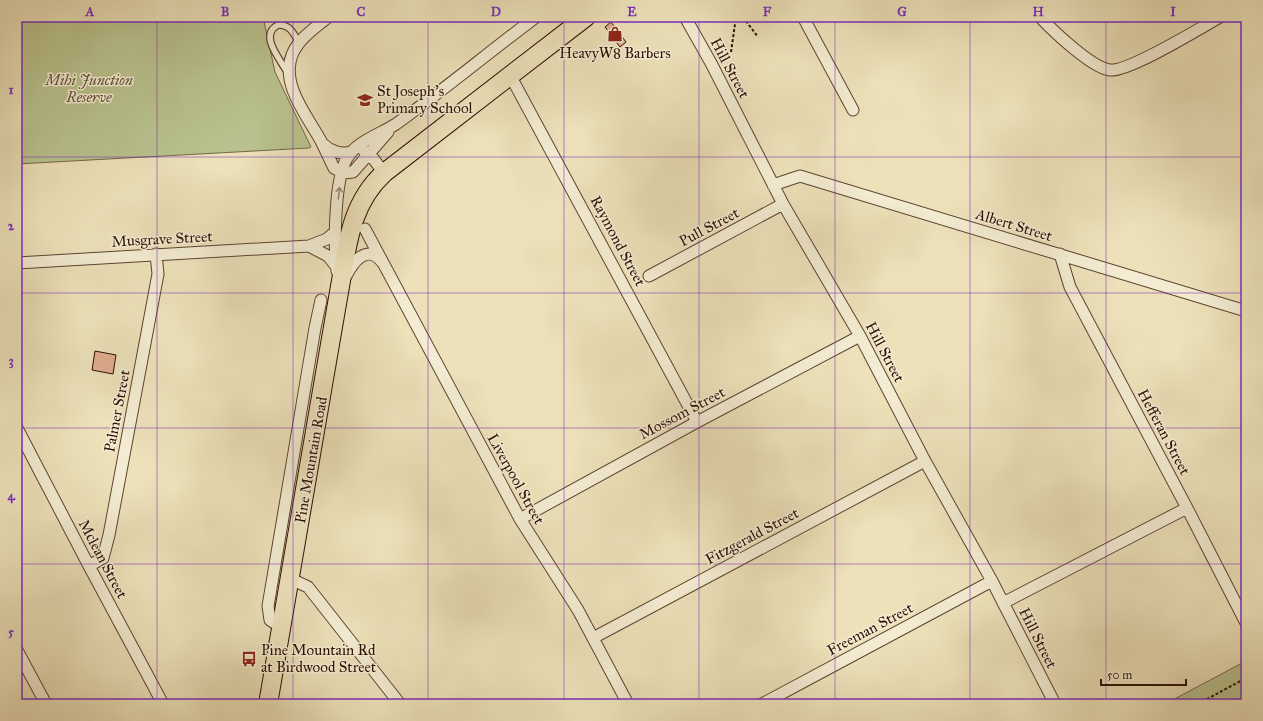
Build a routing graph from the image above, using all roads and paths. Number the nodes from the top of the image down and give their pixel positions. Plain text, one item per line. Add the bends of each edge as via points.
1 (328, 17) edge
2 (536, 17) edge
3 (586, 17) edge
4 (685, 17) edge
5 (736, 17) edge
6 (744, 17) edge
7 (803, 17) edge
8 (1040, 17) edge
9 (1220, 17) edge
10 (758, 37) dead end
11 (299, 43) junction
12 (730, 52) dead end
13 (510, 75) junction
14 (290, 80) junction
15 (853, 110) dead end
16 (395, 124) junction
17 (323, 144) junction
18 (353, 150) junction
19 (369, 153) junction
20 (342, 173) junction
21 (384, 173) junction
22 (773, 185) junction
23 (783, 204) junction
24 (365, 229) dead end
25 (334, 232) junction
26 (309, 246) junction
27 (156, 254) junction
28 (1060, 254) junction
29 (17, 263) edge
30 (383, 265) junction
31 (336, 267) junction
32 (649, 276) dead end
33 (339, 292) junction
34 (321, 300) dead end
35 (1246, 311) edge
36 (860, 336) junction
37 (697, 422) junction
38 (17, 428) edge
39 (925, 461) junction
40 (1187, 508) junction
41 (520, 519) junction
42 (89, 566) junction
43 (291, 579) junction
44 (992, 581) junction
45 (1003, 603) junction
46 (1246, 623) edge
47 (282, 628) junction
48 (593, 638) junction
49 (17, 650) edge
50 (1246, 678) edge
51 (17, 697) edge
52 (18, 704) edge
53 (46, 704) edge
54 (163, 704) edge
55 (268, 704) edge
56 (400, 704) edge
57 (628, 704) edge
58 (762, 704) edge
59 (1055, 704) edge
60 (1198, 704) edge

1 - 11 street
2 - 16 street
3 - 13 main road, Pine Mountain Road
4 - 22 street, Hill Street
5 - 12 path
6 - 10 path
7 - 15 street
8 - 9 street via 1092,62 1112,70 1130,66
11 - 14 street via 291,58
11 - 14 lane via 287,26 278,25 271,32 274,53
13 - 21 main road, Pine Mountain Road
13 - 37 street, Raymond Street
14 - 17 street
16 - 18 street
16 - 19 street
17 - 18 street via 342,154
17 - 20 street via 334,168
18 - 19 street
18 - 20 street, Pine Mountain Road
19 - 20 street via 353,172
19 - 21 street
25 -> 20 street, Pine Mountain Road
21 - 33 main road, Pine Mountain Road via 365,194 356,213
22 - 23 street, Hill Street
22 - 28 street, Albert Street via 800,176
23 - 32 street, Pull Street
23 - 36 street, Hill Street
24 - 30 street, Liverpool Street
25 - 26 street, Musgrave Street via 327,239
25 - 31 street, Pine Mountain Road
26 - 27 street, Musgrave Street
26 - 31 street via 328,256
27 - 29 street, Musgrave Street
27 - 42 street, Palmer Street via 158,274 109,535 103,558
28 - 35 street, Albert Street
28 - 40 street, Hefferan Street via 1070,287
30 - 33 street via 373,256 363,255 358,258 351,266
30 - 41 street, Liverpool Street
31 - 33 street, Pine Mountain Road
33 - 43 main road, Pine Mountain Road
34 - 47 street, Pine Mountain Road via 268,606 270,620
36 - 37 street, Mossom Street
36 - 39 street, Hill Street
37 - 41 street, Mossom Street
38 - 42 street, Mclean Street
39 - 44 street, Hill Street
39 - 48 street, Fitzgerald Street
40 - 45 street
40 - 46 street, Hefferan Street
41 - 48 street, Liverpool Street
42 - 54 street, Mclean Street
43 - 47 main road, Pine Mountain Road
43 - 56 street via 308,588
44 - 45 street, Hill Street
44 - 58 street, Freeman Street
45 - 59 street, Hill Street
47 - 55 main road, Pine Mountain Road
48 - 57 street, Liverpool Street
49 - 53 street
50 - 60 path
51 - 52 path

